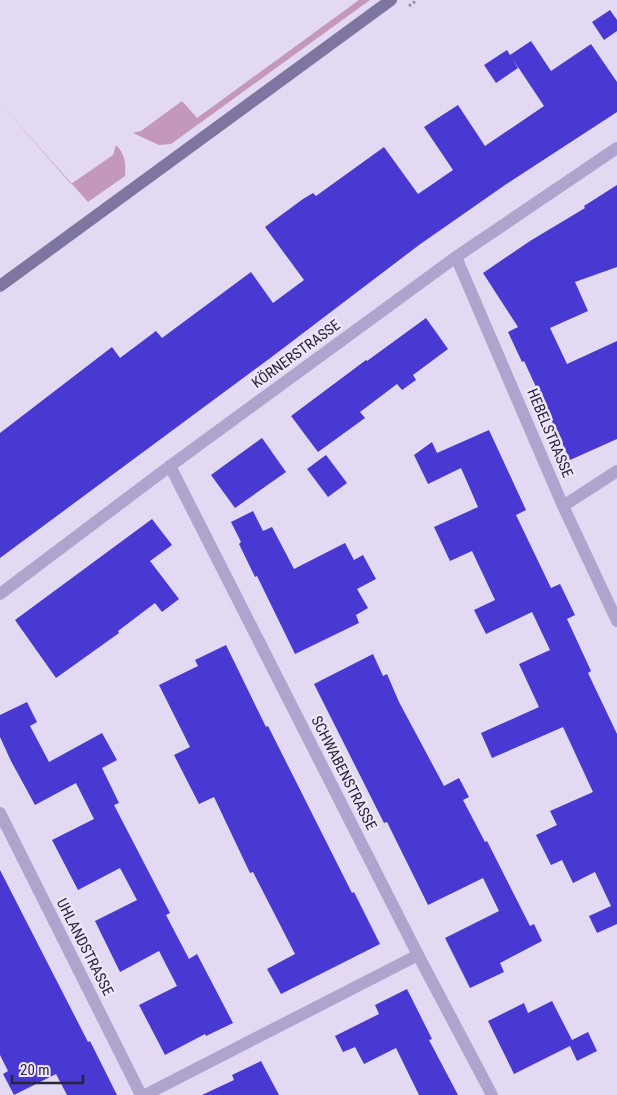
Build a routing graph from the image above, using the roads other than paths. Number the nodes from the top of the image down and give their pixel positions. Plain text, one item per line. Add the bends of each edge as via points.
1 (391, 0) edge
2 (617, 148) edge
3 (456, 257) junction
4 (0, 286) edge
5 (170, 466) junction
6 (617, 471) edge
7 (563, 506) junction
8 (0, 594) edge
9 (617, 620) edge
10 (0, 813) edge
11 (418, 955) junction
12 (141, 1095) edge
13 (145, 1095) edge
14 (492, 1095) edge

1 - 4 street
2 - 3 street, KÖRNERSTRASSE
3 - 5 street, KÖRNERSTRASSE
3 - 7 street, HEBELSTRASSE
5 - 8 street, KÖRNERSTRASSE
5 - 11 street, SCHWABENSTRASSE
6 - 7 street
7 - 9 street, HEBELSTRASSE
10 - 12 street, UHLANDSTRASSE
11 - 13 street
11 - 14 street, SCHWABENSTRASSE

